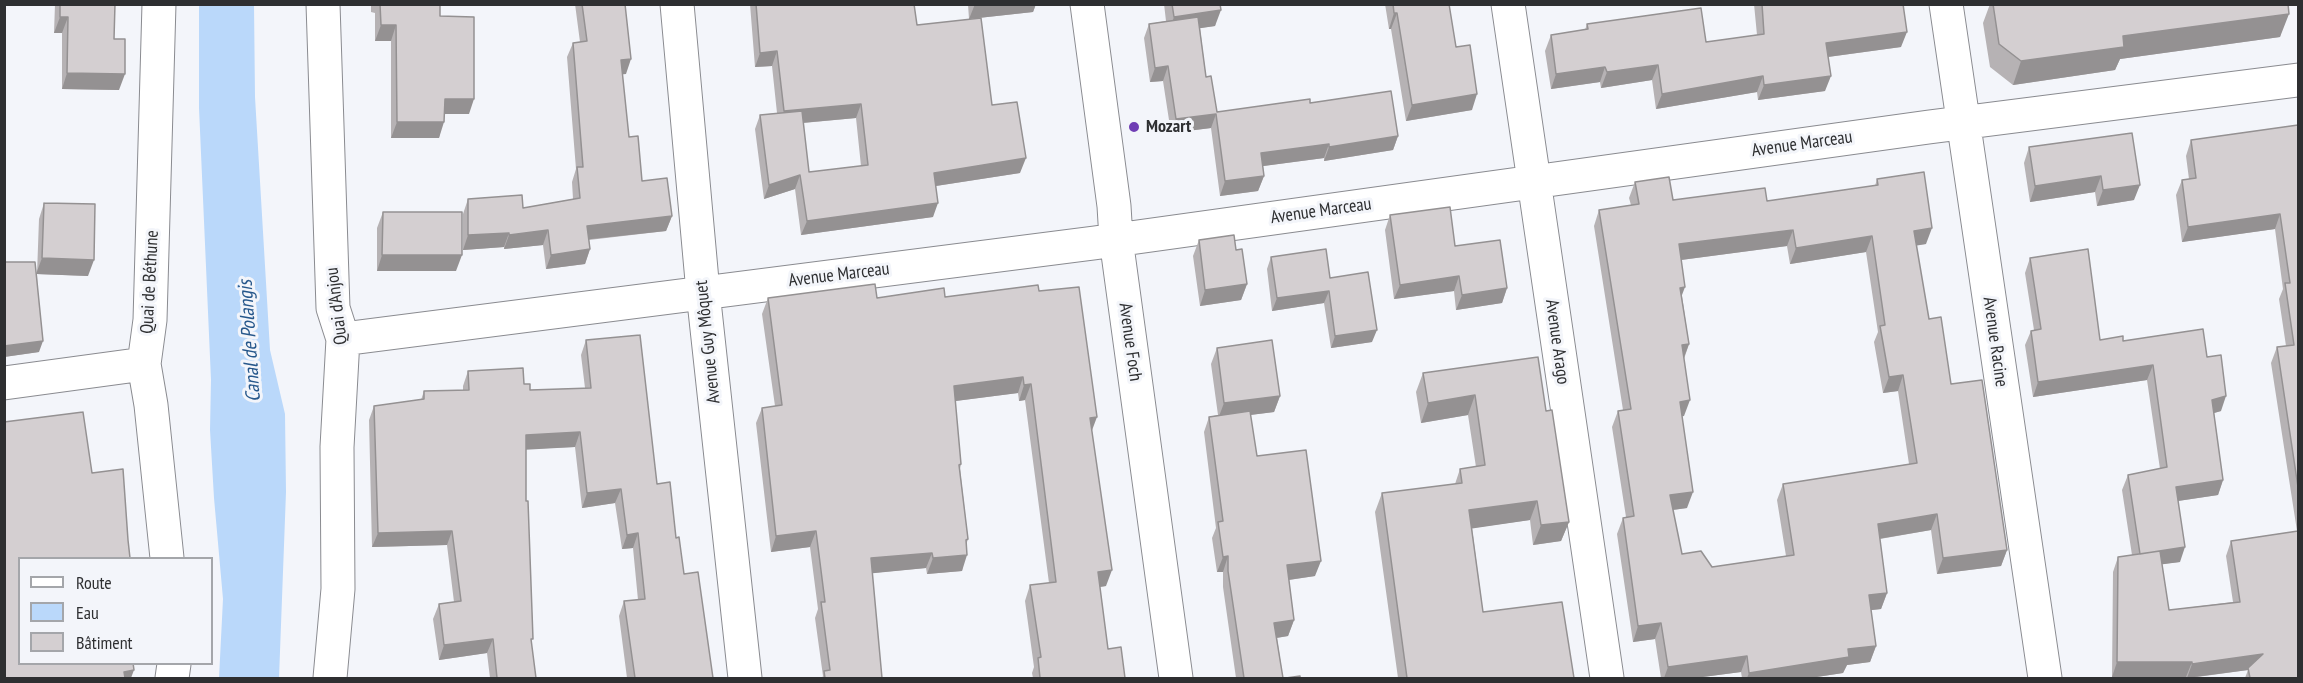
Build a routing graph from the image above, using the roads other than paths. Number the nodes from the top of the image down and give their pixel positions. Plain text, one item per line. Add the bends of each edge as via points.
1 (159, 4) edge
2 (323, 4) edge
3 (677, 4) edge
4 (1087, 4) edge
5 (1508, 4) edge
6 (1946, 4) edge
7 (2298, 80) edge
8 (1963, 122) junction
9 (1533, 182) junction
10 (1116, 239) junction
11 (703, 292) junction
12 (343, 339) junction
13 (144, 364) junction
14 (4, 383) edge
15 (167, 557) edge
16 (330, 678) edge
17 (745, 678) edge
18 (1176, 678) edge
19 (1607, 678) edge
20 (2045, 678) edge

1 - 13 street, Quai de Béthune via 150,320
2 - 12 street, Quai d'Anjou via 333,308
3 - 11 street, Avenue Guy Môquet
4 - 10 street, Avenue Foch
5 - 9 street, Avenue Arago
6 - 8 street, Avenue Racine
7 - 8 street, Avenue Marceau
8 - 9 street, Avenue Marceau
8 - 20 street, Avenue Racine
9 - 10 street, Avenue Marceau
9 - 19 street, Avenue Arago
10 - 11 street, Avenue Marceau
10 - 18 street, Avenue Foch
11 - 12 street, Avenue Marceau
11 - 17 street, Avenue Guy Môquet
12 - 16 street, Quai d'Anjou via 337,447 338,589
13 - 14 street
13 - 15 street, Quai de Béthune

